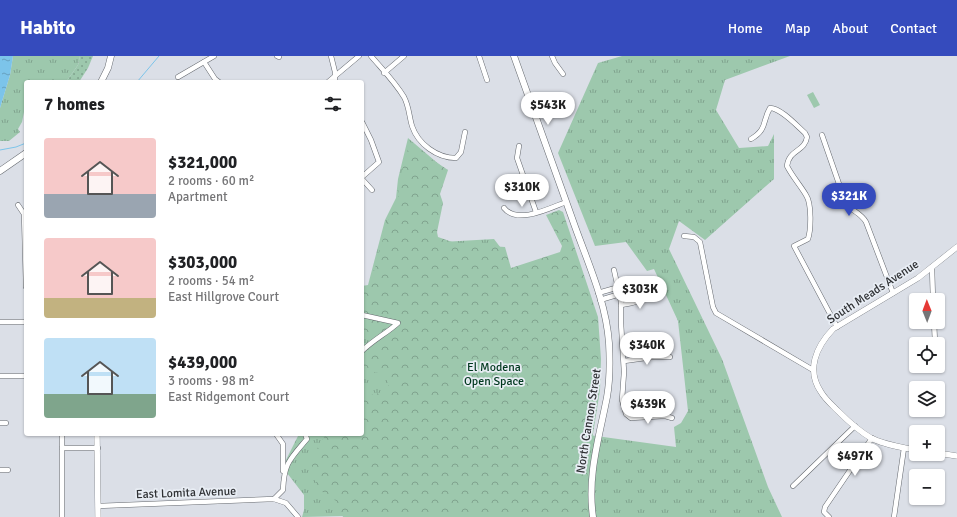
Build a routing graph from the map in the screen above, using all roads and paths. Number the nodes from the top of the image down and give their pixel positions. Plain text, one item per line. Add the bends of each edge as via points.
1 (111, 56) edge
2 (214, 56) edge
3 (331, 56) edge
4 (359, 56) edge
5 (371, 56) edge
6 (404, 56) edge
7 (478, 56) edge
8 (514, 56) edge
9 (552, 56) edge
10 (204, 62) junction
11 (384, 73) junction
12 (563, 74) dead end
13 (178, 77) dead end
14 (335, 79) edge
15 (103, 80) edge
16 (216, 80) edge
17 (487, 80) dead end
18 (364, 126) edge
19 (465, 132) dead end
20 (822, 135) dead end
21 (751, 139) dead end
22 (518, 146) dead end
23 (24, 154) edge
24 (0, 171) edge
25 (364, 176) edge
26 (364, 180) edge
27 (372, 190) dead end
28 (566, 202) junction
29 (18, 205) dead end
30 (504, 208) dead end
31 (536, 212) junction
32 (24, 214) edge
33 (684, 236) dead end
34 (957, 247) edge
35 (932, 267) junction
36 (614, 270) dead end
37 (619, 287) junction
38 (598, 293) junction
39 (893, 293) junction
40 (933, 293) edge
41 (620, 294) junction
42 (654, 296) dead end
43 (600, 300) junction
44 (621, 305) junction
45 (364, 315) edge
46 (0, 322) edge
47 (24, 322) edge
48 (837, 327) junction
49 (364, 349) edge
50 (670, 357) dead end
51 (624, 361) junction
52 (813, 370) junction
53 (0, 376) edge
54 (24, 376) edge
55 (672, 418) dead end
56 (0, 423) edge
57 (6, 423) dead end
58 (855, 426) junction
59 (62, 436) edge
60 (97, 436) edge
61 (277, 436) edge
62 (306, 436) edge
63 (872, 438) junction
64 (62, 448) junction
65 (98, 448) junction
66 (904, 448) junction
67 (909, 449) edge
68 (945, 454) edge
69 (957, 456) edge
70 (0, 470) edge
71 (8, 470) dead end
72 (284, 474) junction
73 (793, 486) dead end
74 (274, 499) junction
75 (98, 506) junction
76 (62, 517) edge
77 (98, 517) edge
78 (298, 517) edge
79 (593, 517) edge
80 (829, 517) edge
81 (894, 517) edge

1 - 15 main road
2 - 10 street
3 - 14 street
4 - 14 street
5 - 11 street
6 - 11 street
7 - 17 street
8 - 28 main road, North Cannon Street
9 - 12 street
10 - 13 street
10 - 16 street
11 - 19 street via 404,97 418,139 431,151 456,158 461,152
18 - 25 street via 380,162
20 - 39 street via 846,204 862,215 866,222
21 - 48 street via 764,128 770,108 775,108 807,137 804,146 790,156 787,166 808,196 809,202 808,239 794,246
22 - 31 street via 517,158
23 - 24 main road
26 - 27 street
28 - 31 street
28 - 38 main road, North Cannon Street
29 - 32 street
30 - 31 street via 514,215 524,216
33 - 52 street via 694,237 700,242 714,310 723,318
34 - 35 street, South Meads Avenue
35 - 39 street, South Meads Avenue
35 - 40 street
36 - 37 street
37 - 38 street
37 - 41 street
38 - 43 main road, North Cannon Street
39 - 48 street, South Meads Avenue
41 - 43 street
41 - 44 street
42 - 44 street
43 - 79 main road, North Cannon Street via 608,342 609,378 593,464
44 - 51 street
45 - 49 street via 398,323
46 - 47 street
48 - 52 street, South Meads Avenue via 818,348
50 - 51 street
51 - 55 street via 622,400 628,417
52 - 58 street, South Meads Avenue via 817,386 824,398
53 - 54 street
56 - 57 street
58 - 63 street, South Meads Avenue
58 - 73 street
59 - 64 street
60 - 65 street
61 - 72 street via 283,444
62 - 72 street via 307,439 289,459
63 - 66 street, South Meads Avenue
63 - 80 street via 825,507 824,512
64 - 65 street
64 - 76 street
65 - 75 street
66 - 67 street, South Meads Avenue
66 - 81 street
68 - 69 street
70 - 71 street
72 - 74 street via 283,490
74 - 75 street, East Lomita Avenue
74 - 78 street via 286,503
75 - 77 street

